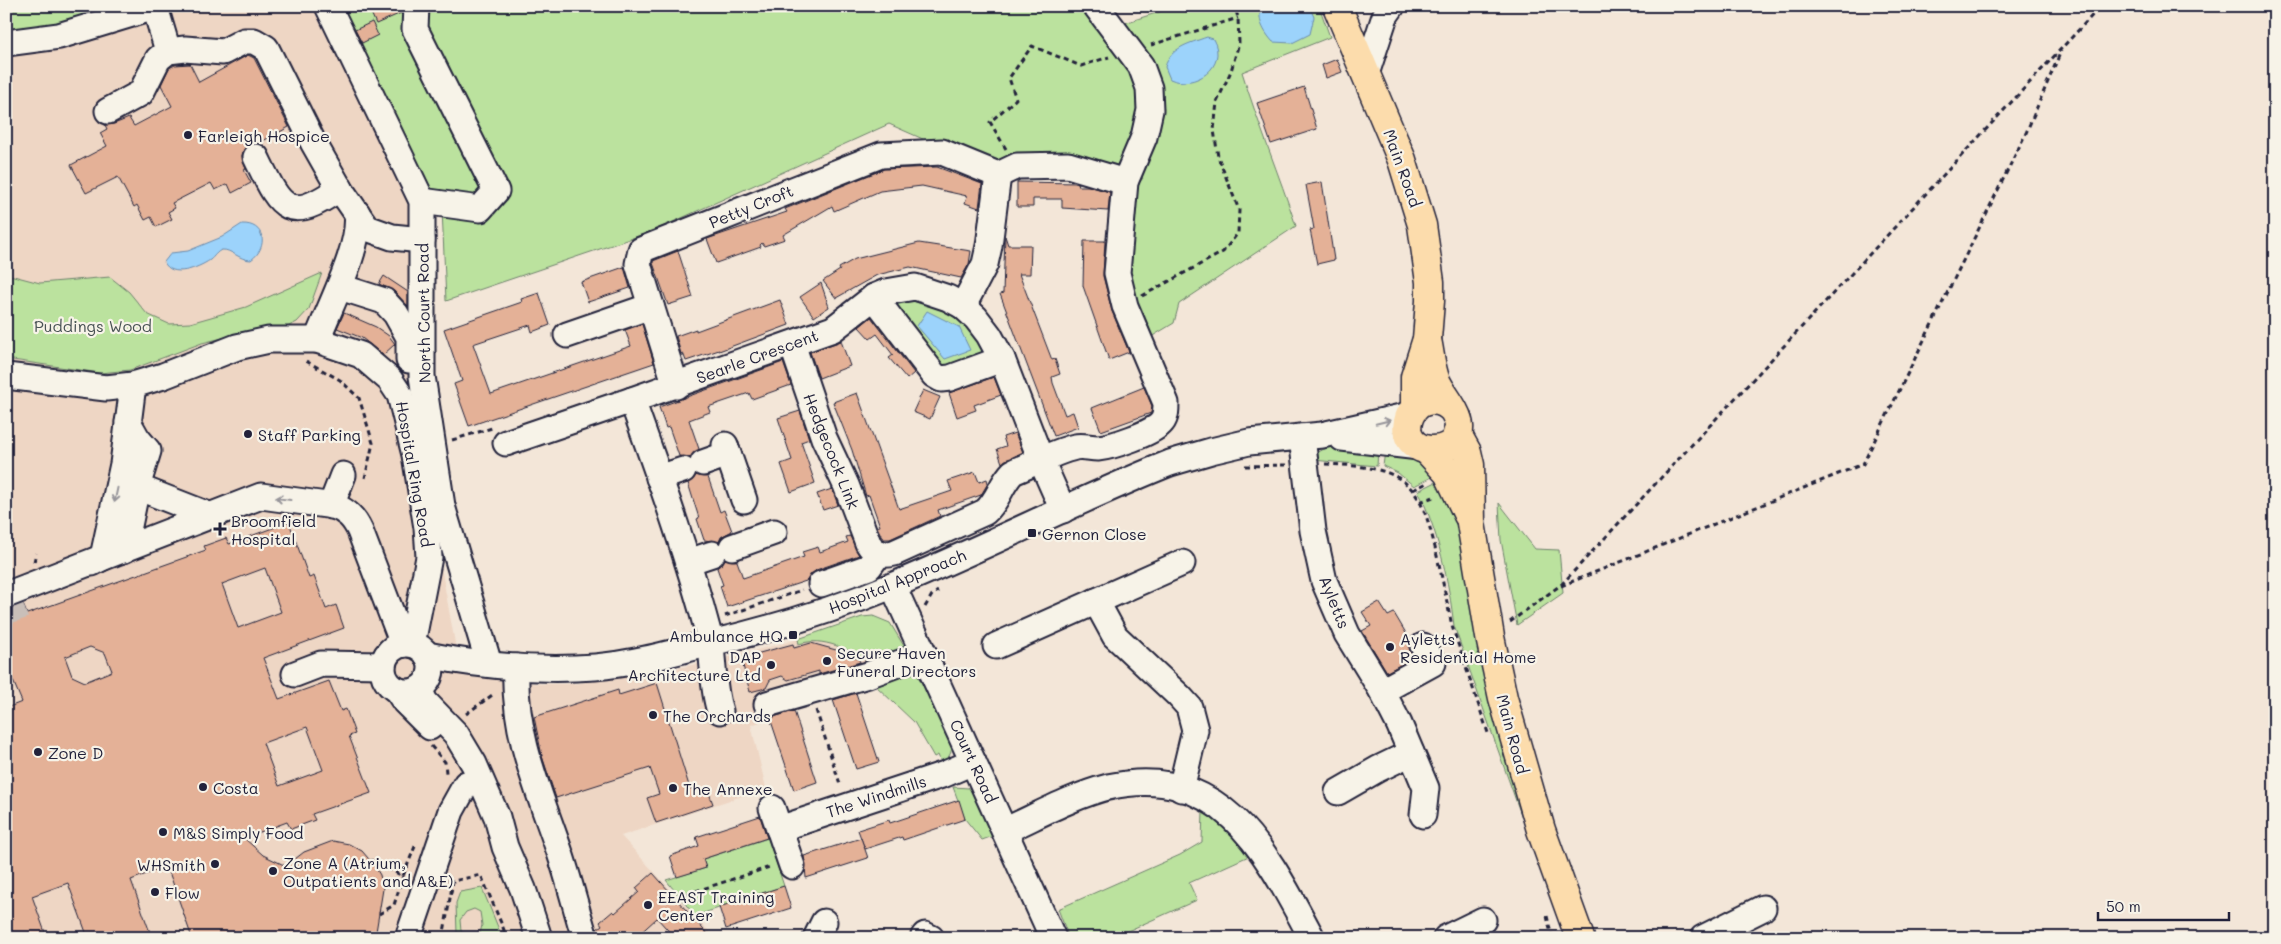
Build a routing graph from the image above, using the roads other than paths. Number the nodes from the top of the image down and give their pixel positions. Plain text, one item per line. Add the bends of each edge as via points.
1 (328, 6) edge
2 (416, 6) edge
3 (1096, 6) edge
4 (1337, 6) edge
5 (1392, 6) edge
6 (156, 7) edge
7 (6, 43) edge
8 (168, 51) junction
9 (1366, 74) junction
10 (108, 111) dead end
11 (256, 157) dead end
12 (1008, 170) junction
13 (1125, 182) junction
14 (340, 188) junction
15 (422, 201) junction
16 (357, 213) junction
17 (422, 240) junction
18 (340, 287) junction
19 (874, 298) junction
20 (650, 306) junction
21 (963, 306) junction
22 (567, 335) dead end
23 (1427, 339) junction
24 (317, 340) junction
25 (792, 344) junction
26 (1002, 359) junction
27 (6, 376) edge
28 (133, 385) junction
29 (676, 386) junction
30 (399, 400) junction
31 (632, 400) junction
32 (1412, 411) junction
33 (1456, 423) junction
34 (127, 430) junction
35 (1312, 436) junction
36 (506, 443) road end
37 (1423, 449) junction
38 (1041, 460) junction
39 (105, 463) dead end
40 (343, 475) dead end
41 (659, 478) junction
42 (138, 487) junction
43 (744, 500) dead end
44 (331, 506) junction
45 (1063, 510) junction
46 (211, 516) junction
47 (1471, 523) junction
48 (774, 532) dead end
49 (879, 553) junction
50 (114, 554) junction
51 (688, 562) junction
52 (1182, 563) dead end
53 (821, 584) road end
54 (893, 586) junction
55 (15, 600) tunnel mouth
56 (1096, 601) junction
57 (708, 632) junction
58 (996, 646) dead end
59 (1423, 646) dead end
60 (924, 654) junction
61 (489, 664) junction
62 (415, 666) junction
63 (516, 667) junction
64 (295, 674) dead end
65 (1382, 691) junction
66 (767, 704) dead end
67 (720, 710) dead end
68 (1411, 753) junction
69 (973, 762) junction
70 (466, 784) junction
71 (1181, 789) junction
72 (1338, 792) dead end
73 (1423, 815) dead end
74 (1006, 830) junction
75 (505, 847) junction
76 (791, 863) road end
77 (1763, 908) dead end
78 (417, 912) junction
79 (1483, 920) dead end
80 (408, 938) edge
81 (420, 938) edge
82 (538, 938) edge
83 (585, 938) edge
84 (923, 938) edge
85 (930, 938) edge
86 (1053, 938) edge
87 (1312, 938) edge
88 (1446, 938) edge
89 (1580, 938) edge
90 (1703, 938) edge

1 - 15 street, North Court Road
2 - 15 street via 415,29 496,191 480,209
3 - 13 street via 1141,66 1146,81 1150,110 1144,137
4 - 9 main road, Main Road
5 - 9 street via 1385,16
6 - 7 street via 59,36
6 - 8 street
8 - 10 street via 158,59 147,79 145,100
8 - 14 street via 223,52 244,41 254,40 266,48 277,58
9 - 23 main road, Main Road via 1402,160 1422,225 1430,282
11 - 14 street via 261,191 293,208 324,200
12 - 13 street, Petty Croft via 1068,164
12 - 20 street, Petty Croft via 942,152 881,154 640,250 638,264
12 - 21 street via 987,255
13 - 38 street via 1118,273 1125,306 1166,403 1166,413 1153,430 1107,447 1082,445
14 - 16 street
15 - 17 street, North Court Road
16 - 17 street via 367,228 392,237
16 - 18 street via 359,226 343,246
17 - 61 street, North Court Road via 422,376 442,506
18 - 24 street
18 - 30 street via 384,301 405,329 409,337 408,386
19 - 21 street, Searle Crescent via 900,288 915,287
19 - 25 street, Searle Crescent via 833,329
19 - 26 street via 934,376 950,378
20 - 22 street
20 - 29 street, Petty Croft
21 - 26 street, Searle Crescent via 989,335
23 - 32 main road, Main Road via 1415,377
23 - 33 main road, Main Road via 1436,380
24 - 28 street, Hospital Ring Road via 269,340 237,347
24 - 30 street, Hospital Ring Road via 361,354 390,380
25 - 29 street, Searle Crescent
25 - 49 street, Hedgecock Link via 824,438 846,484 868,543
26 - 38 street, Searle Crescent
27 - 28 street, Hospital Ring Road via 106,388
28 - 34 street
29 - 31 street, Searle Crescent
30 - 62 street, Hospital Ring Road via 414,455 429,543
31 - 36 street, Searle Crescent
31 - 41 street
32 - 33 main road via 1419,404 1432,400 1445,403
35 -> 32 street, Hospital Approach
32 - 37 main road, Main Road via 1408,432
33 - 37 main road via 1446,447
33 - 47 main road, Main Road via 1470,465
34 - 39 street
34 - 42 street via 148,451
34 -> 50 street
35 - 37 street, Hospital Approach
35 - 45 street, Hospital Approach via 1249,442 1203,453 1135,477
35 - 65 street, Ayletts via 1305,464 1318,556 1329,593 1347,634
37 - 47 main road, Main Road via 1448,473
38 - 45 street, Searle Crescent
38 - 49 street via 1013,472 994,504 985,512 894,553
40 - 44 street
41 - 43 street via 726,449
41 - 51 street
42 - 46 street
42 - 50 street
44 -> 46 street via 261,496
44 - 62 street via 347,512 356,523
45 - 54 street, Hospital Approach
46 - 50 street
47 - 89 main road, Main Road via 1490,637 1515,745
48 - 51 street
49 - 53 street via 869,566
50 - 55 street via 40,588 30,604
51 - 57 street
52 - 56 street
54 - 57 street, Hospital Approach via 804,618
54 - 60 street, Court Road
56 - 58 street
56 - 71 street via 1115,636 1189,708 1195,730
57 - 63 street, Hospital Approach via 598,667
57 - 67 street via 714,694
59 - 65 street via 1433,662
60 - 66 street via 868,675
60 - 69 street, Court Road
61 - 62 street, Hospital Approach via 458,661
61 - 63 street, Hospital Approach
62 - 64 street via 386,680 383,665 321,664
62 - 70 street via 405,702 449,747
62 - 75 street via 430,710 456,734 466,749 497,817
63 - 83 street via 516,709 526,754
65 - 68 street, Ayletts
68 - 72 street
68 - 73 street, Ayletts via 1426,788
69 - 74 street, Court Road
69 - 76 street, The Windmills via 945,774 775,818
70 - 75 street via 485,823
70 - 78 street via 451,811
71 - 74 street via 1157,784 1107,788
71 - 87 street via 1213,803 1249,833 1275,870
74 - 86 street, Court Road
75 - 82 street via 523,889
77 - 90 street
78 - 80 street
78 - 81 street
79 - 88 street
84 - 85 street via 925,934

